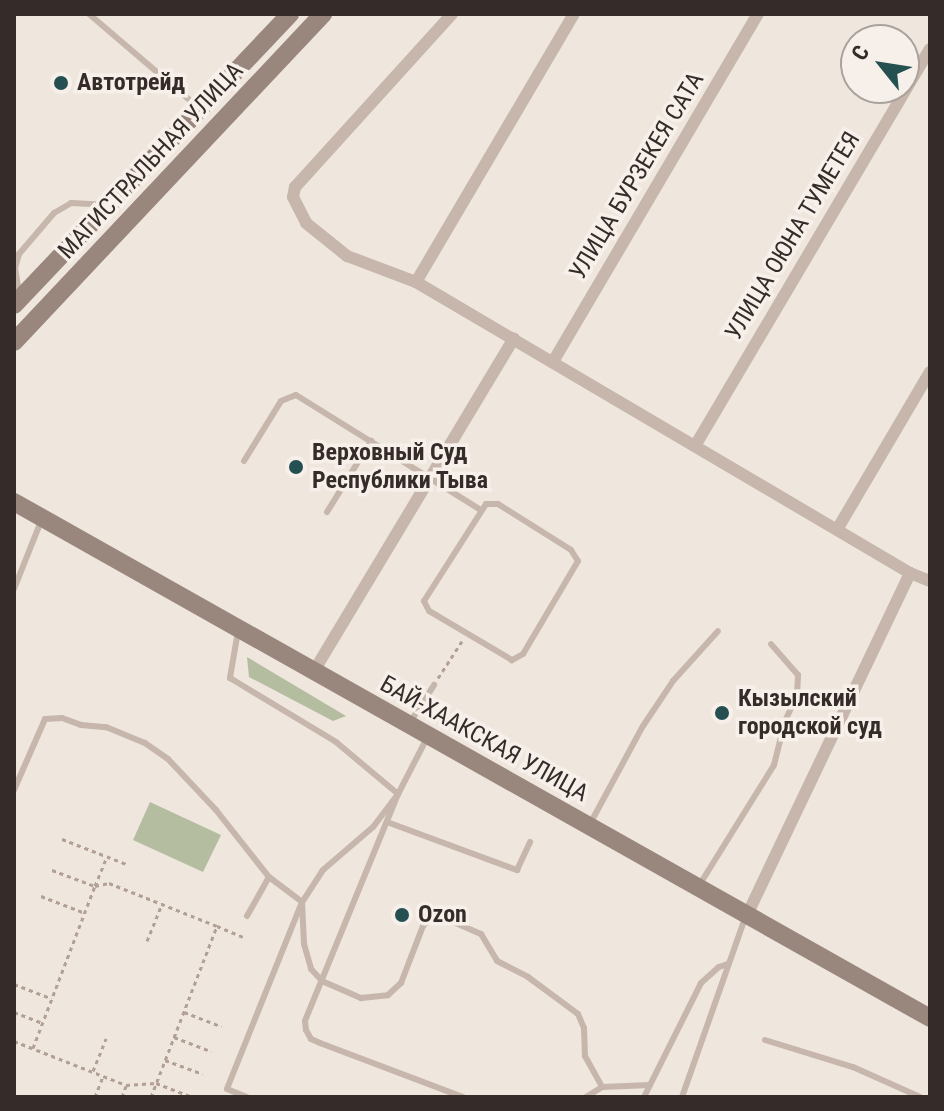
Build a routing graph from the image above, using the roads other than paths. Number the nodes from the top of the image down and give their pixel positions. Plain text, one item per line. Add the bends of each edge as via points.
1 (89, 14) edge
2 (290, 14) edge
3 (323, 14) edge
4 (452, 14) edge
5 (574, 14) edge
6 (758, 14) edge
7 (930, 49) edge
8 (201, 109) junction
9 (109, 205) junction
10 (416, 282) junction
11 (17, 302) edge
12 (514, 338) junction
13 (14, 342) edge
14 (554, 360) junction
15 (930, 372) edge
16 (371, 441) junction
17 (695, 446) junction
18 (244, 461) dead end
19 (430, 478) junction
20 (14, 502) edge
21 (479, 509) junction
22 (327, 512) dead end
23 (42, 518) junction
24 (838, 528) junction
25 (910, 573) junction
26 (930, 581) edge
27 (14, 589) edge
28 (239, 628) junction
29 (718, 631) dead end
30 (771, 644) dead end
31 (314, 671) junction
32 (434, 685) road end
33 (409, 724) junction
34 (429, 735) junction
35 (14, 790) edge
36 (398, 794) junction
37 (387, 822) junction
38 (589, 825) junction
39 (530, 842) dead end
40 (269, 877) junction
41 (698, 887) junction
42 (302, 902) junction
43 (747, 915) junction
44 (247, 916) dead end
45 (728, 964) junction
46 (322, 981) junction
47 (930, 1018) edge
48 (765, 1040) dead end
49 (650, 1085) junction
50 (602, 1087) junction
51 (245, 1097) edge
52 (463, 1097) edge
53 (586, 1097) edge
54 (644, 1097) edge
55 (682, 1097) edge
56 (920, 1097) edge

1 - 8 lane
2 - 8 main road, МАГИСТРАЛЬНАЯ УЛИЦА
3 - 13 main road, МАГИСТРАЛЬНАЯ УЛИЦА
4 - 10 street via 295,187 293,197 306,223 347,256
5 - 10 street
6 - 14 street, УЛИЦА БУРЗЕКЕЯ САТА
7 - 17 street, УЛИЦА ОЮНА ТУМЕТЕЯ
8 - 9 main road, МАГИСТРАЛЬНАЯ УЛИЦА
9 - 11 main road, МАГИСТРАЛЬНАЯ УЛИЦА
9 - 11 lane via 71,203 54,213 19,254
10 - 12 street
12 - 14 street
12 - 19 street
14 - 17 street
15 - 24 street
16 - 18 lane via 292,394 281,401
16 - 19 lane
16 - 22 lane
17 - 24 street
19 - 21 lane
19 - 31 street
20 - 23 main road, БАЙ-ХААКСКАЯ УЛИЦА
21 - 21 lane via 424,598 429,611 505,658 516,659 578,565 571,550 498,504
23 - 27 lane
23 - 28 main road, БАЙ-ХААКСКАЯ УЛИЦА
24 - 25 street
25 - 26 street
25 - 43 street
28 - 31 main road, БАЙ-ХААКСКАЯ УЛИЦА
28 - 36 lane via 230,678 336,742
29 - 38 lane via 673,681 643,726
30 - 41 lane via 798,675 797,695 774,765
31 - 33 main road, БАЙ-ХААКСКАЯ УЛИЦА
32 - 33 lane
33 - 34 main road, БАЙ-ХААКСКАЯ УЛИЦА
34 - 36 lane
34 - 38 main road, БАЙ-ХААКСКАЯ УЛИЦА
35 - 40 lane via 45,719 106,727 168,759
36 - 37 lane
36 - 42 lane via 373,827 323,870
37 - 39 lane via 517,870
37 - 46 lane
38 - 41 main road, БАЙ-ХААКСКАЯ УЛИЦА
40 - 42 lane
40 - 44 lane
41 - 43 main road, БАЙ-ХААКСКАЯ УЛИЦА
42 - 46 lane via 304,944 311,969
42 - 51 lane via 227,1089
43 - 45 lane
43 - 47 main road, БАЙ-ХААКСКАЯ УЛИЦА
45 - 49 lane via 701,983
45 - 55 lane
46 - 50 lane via 361,998 388,995 401,983 423,926 442,917 481,934 497,961 578,1014 585,1056
46 - 52 lane via 305,1021 311,1039
48 - 56 lane via 853,1067
49 - 50 lane
49 - 54 lane
50 - 53 lane

